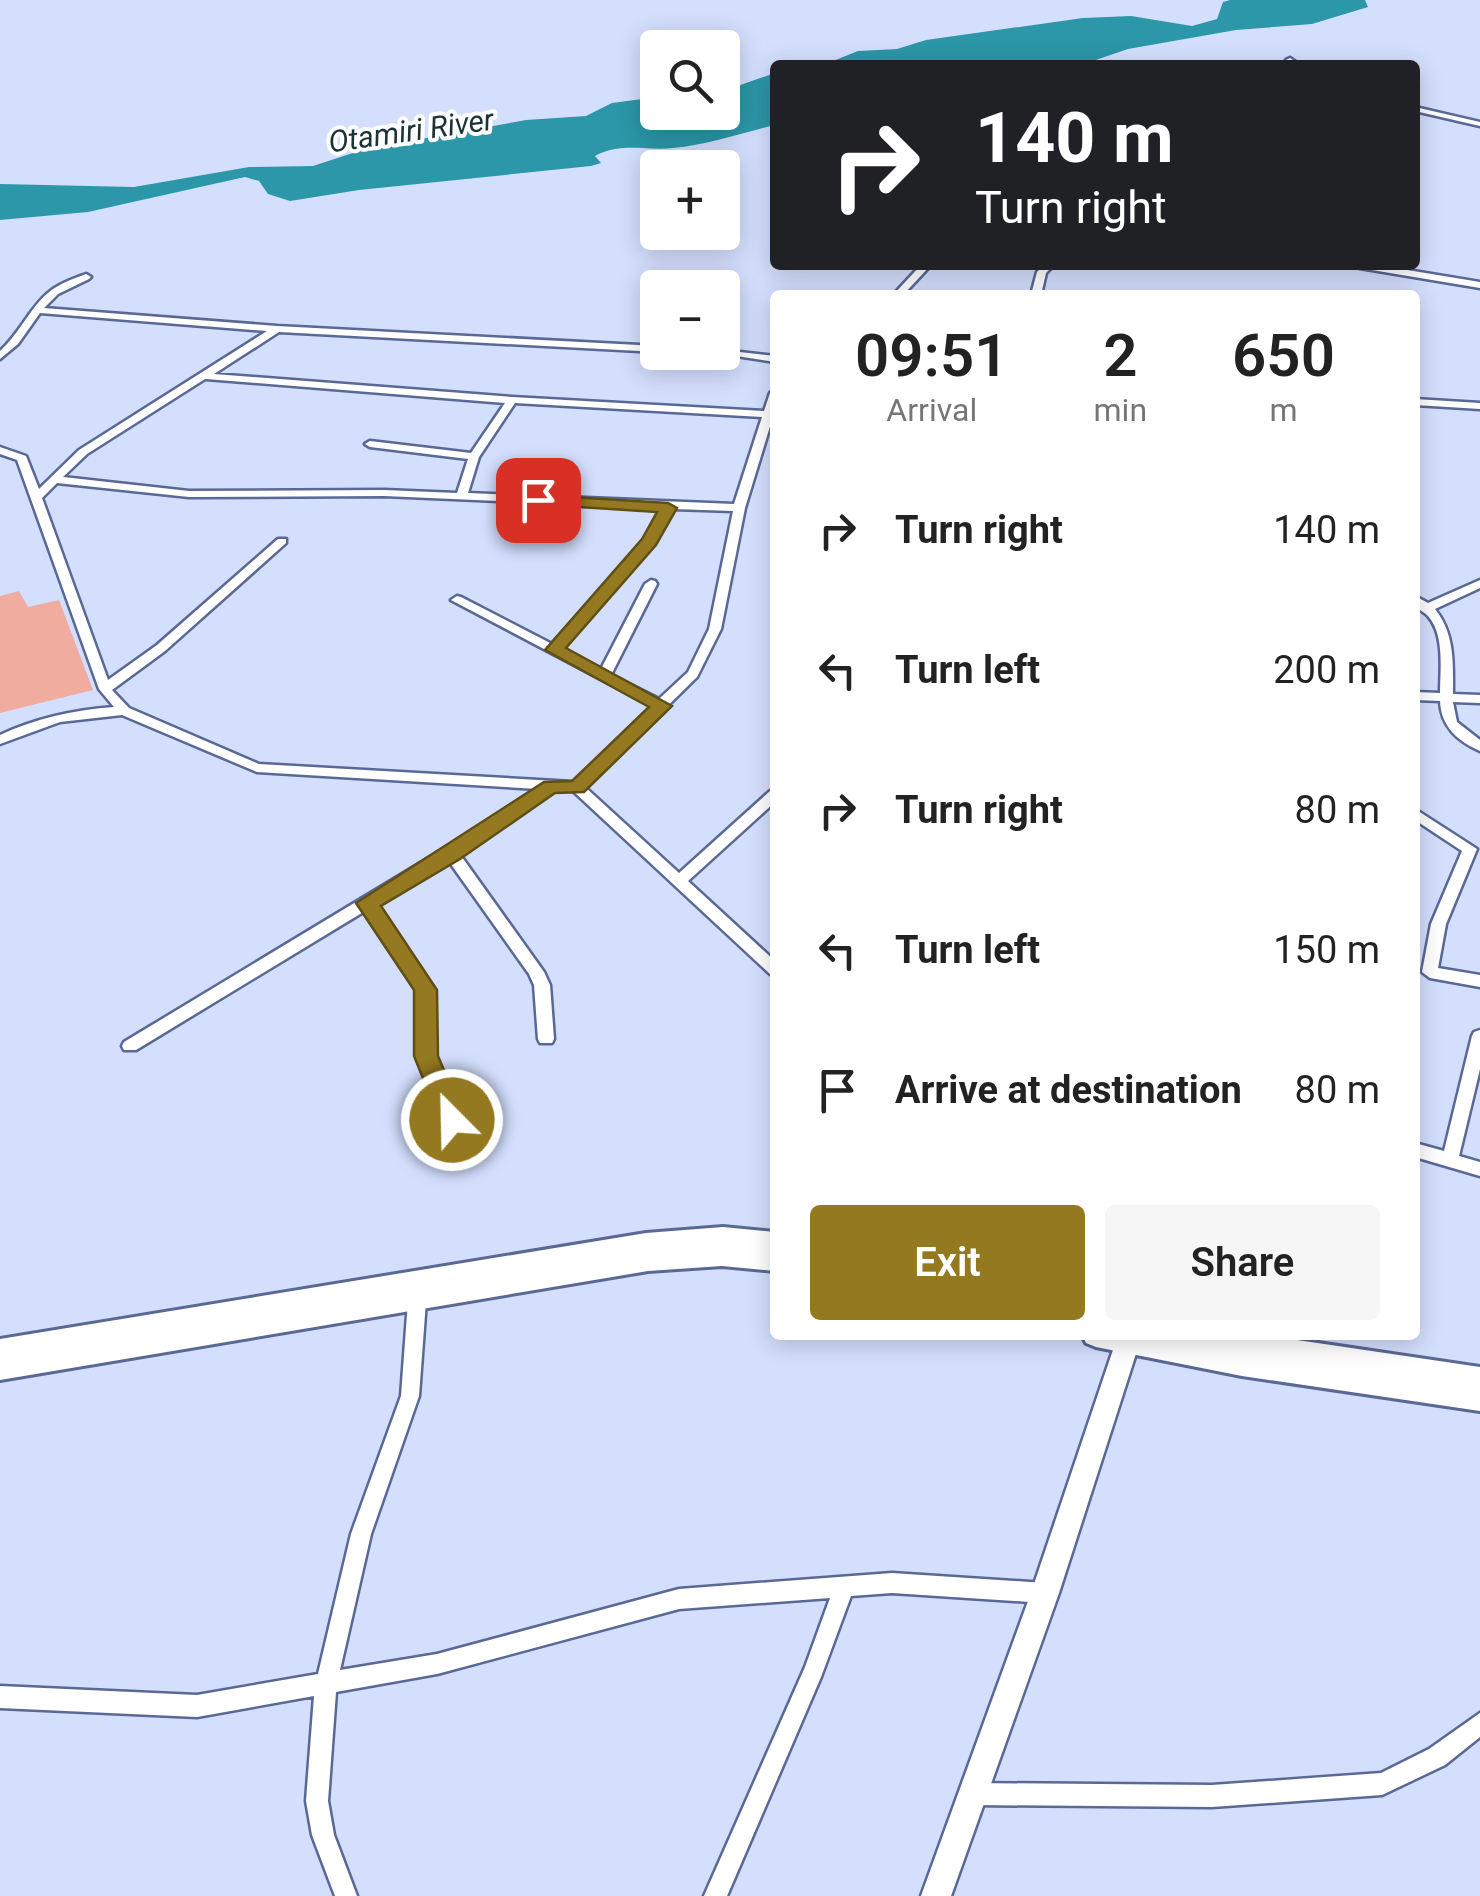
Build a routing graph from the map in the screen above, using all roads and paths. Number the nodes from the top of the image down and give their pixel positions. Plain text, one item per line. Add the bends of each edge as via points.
1 (1420, 110) edge
2 (1480, 124) edge
3 (921, 270) edge
4 (1390, 270) edge
5 (86, 277) dead end
6 (1480, 285) edge
7 (903, 290) edge
8 (36, 310) junction
9 (277, 329) junction
10 (640, 348) edge
11 (740, 355) edge
12 (0, 356) edge
13 (770, 358) edge
14 (206, 376) junction
15 (512, 400) junction
16 (1420, 402) edge
17 (770, 405) edge
18 (1480, 406) edge
19 (766, 414) junction
20 (370, 444) dead end
21 (0, 450) edge
22 (474, 457) junction
23 (58, 480) junction
24 (462, 496) junction
25 (36, 498) junction
26 (668, 508) junction
27 (739, 508) junction
28 (282, 541) dead end
29 (650, 584) dead end
30 (1480, 584) edge
31 (457, 600) dead end
32 (1420, 603) edge
33 (1430, 608) junction
34 (1420, 610) edge
35 (554, 650) junction
36 (604, 676) junction
37 (105, 690) junction
38 (1420, 696) edge
39 (1446, 696) junction
40 (1480, 698) edge
41 (662, 706) junction
42 (124, 711) junction
43 (0, 740) edge
44 (1480, 747) edge
45 (551, 786) junction
46 (577, 788) junction
47 (770, 799) edge
48 (1420, 816) edge
49 (1475, 844) edge
50 (452, 854) junction
51 (679, 881) junction
52 (368, 903) junction
53 (770, 965) edge
54 (1423, 971) edge
55 (1480, 981) edge
56 (1480, 1036) edge
57 (546, 1039) dead end
58 (130, 1046) dead end
59 (452, 1120) dead end
60 (1420, 1151) edge
61 (1450, 1160) junction
62 (1480, 1170) edge
63 (770, 1243) edge
64 (770, 1260) edge
65 (417, 1301) junction
66 (1129, 1340) edge
67 (1134, 1340) edge
68 (1216, 1340) edge
69 (0, 1351) edge
70 (0, 1368) edge
71 (1480, 1379) edge
72 (1480, 1398) edge
73 (845, 1585) junction
74 (1045, 1592) junction
75 (326, 1684) junction
76 (0, 1697) edge
77 (1480, 1724) edge
78 (971, 1794) junction
79 (346, 1896) edge
80 (715, 1896) edge
81 (936, 1896) edge

1 - 2 street
3 - 7 street
4 - 6 street
5 - 8 street via 54,292
8 - 9 street
8 - 12 street via 15,346
9 - 10 street
9 - 14 street
11 - 13 street
14 - 15 street
14 - 23 street via 84,452
15 - 19 street
15 - 22 street
16 - 18 street
17 - 19 street
19 - 27 street
20 - 22 street
21 - 25 street via 22,458
22 - 24 street
23 - 24 street via 189,494
23 - 25 street
24 - 26 street
25 - 37 street
26 - 27 street
26 - 35 street via 650,542
27 - 41 street via 707,652
28 - 37 street
29 - 36 street
30 - 33 street
31 - 35 street
32 - 33 street
33 - 34 street
33 - 39 street via 1441,621
35 - 36 street
36 - 41 street
37 - 42 street
38 - 39 street
39 - 40 street
39 - 44 street via 1452,724
41 - 46 street
42 - 43 street via 90,712
42 - 45 street via 257,768
45 - 46 street
45 - 50 street
46 - 51 street
47 - 51 street
48 - 49 street
49 - 54 street via 1449,893
50 - 52 street
50 - 57 street via 536,972
51 - 53 street
52 - 58 street
52 - 59 street via 426,990 426,1056
54 - 55 street
56 - 61 street
60 - 61 street
61 - 62 street
63 - 69 main road via 723,1238 646,1244
64 - 65 main road via 648,1260
65 - 70 main road
65 - 75 street via 410,1396 360,1534
66 - 74 street
67 - 72 main road via 1242,1364
68 - 71 main road
73 - 74 street
73 - 75 street via 680,1599 437,1664
73 - 80 street
74 - 78 street
75 - 76 street via 196,1706
75 - 79 street via 317,1801
77 - 78 street via 1436,1757 1382,1784 1212,1796
78 - 81 street

